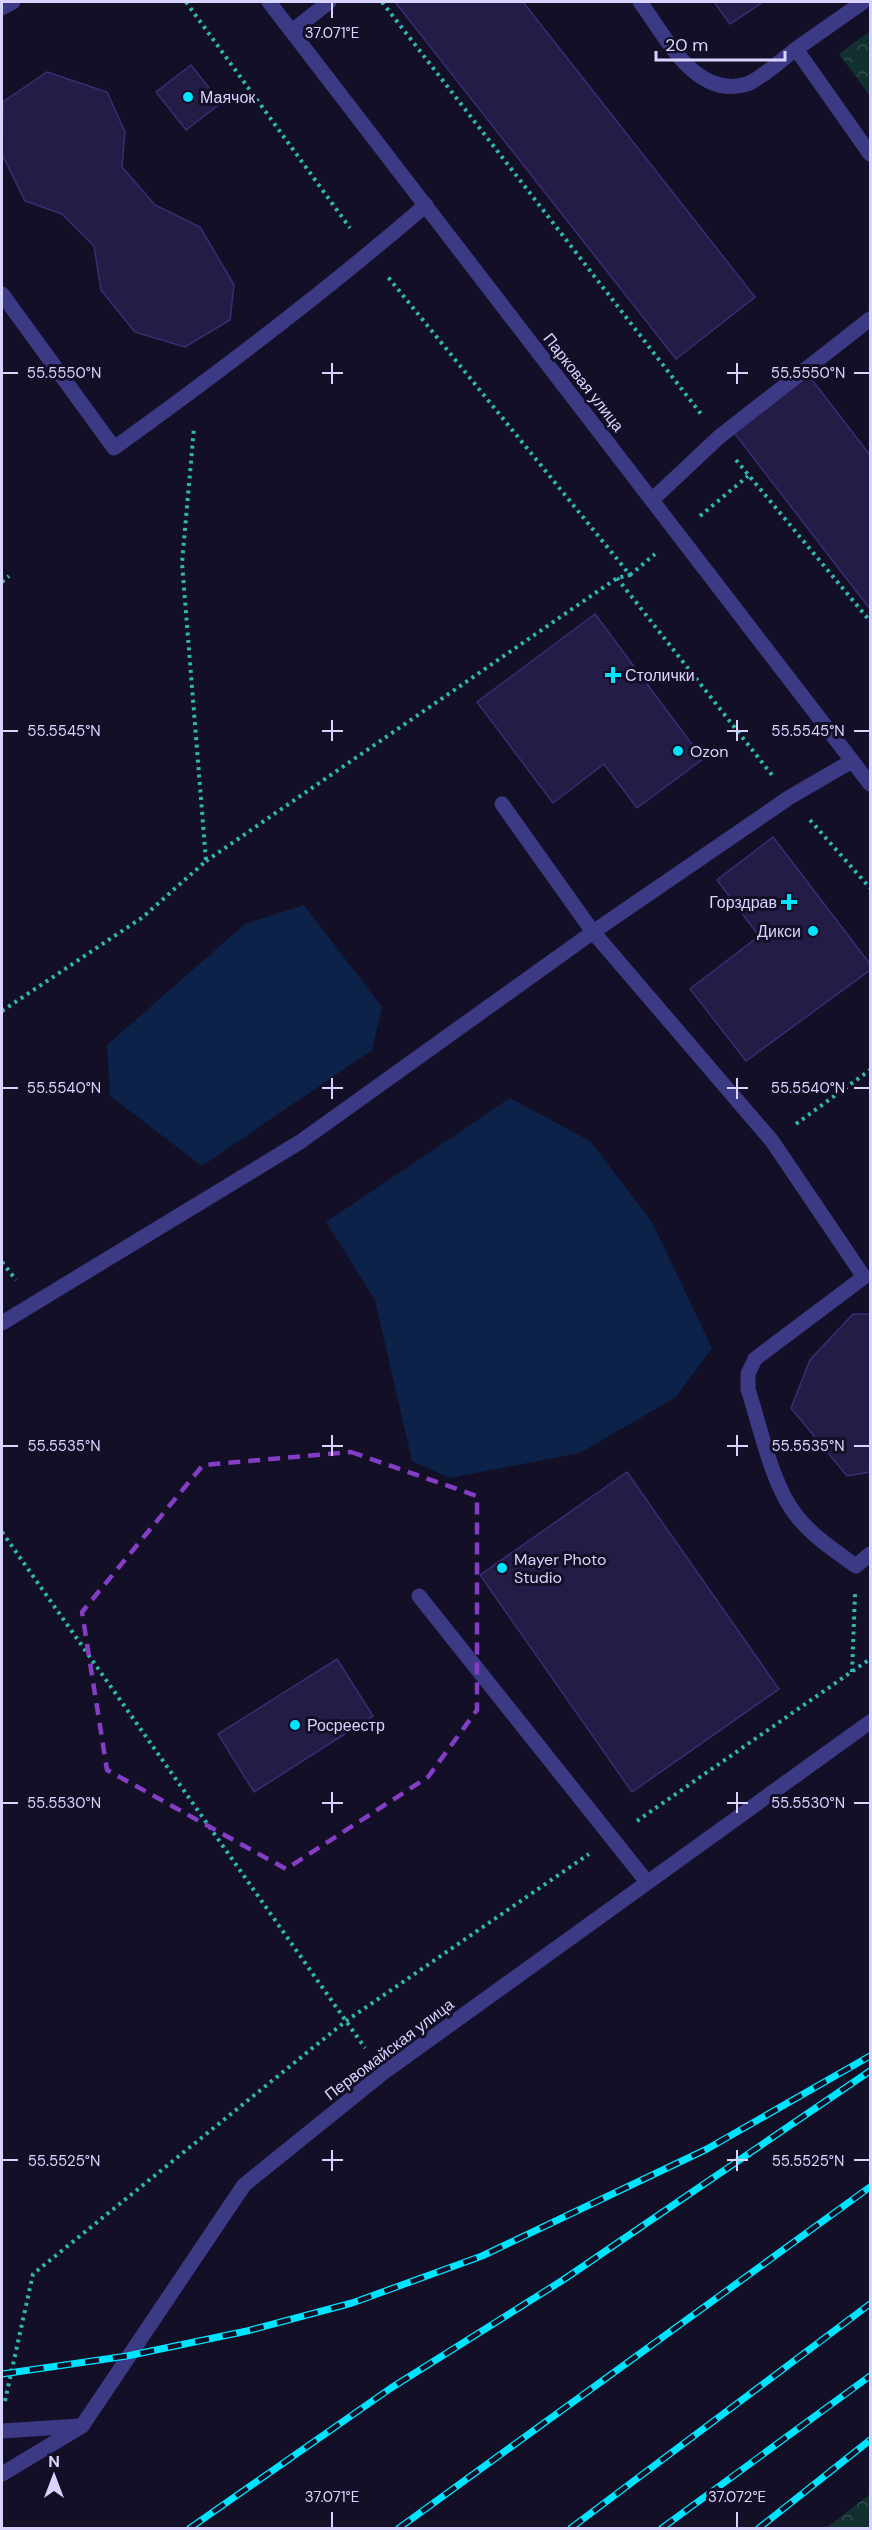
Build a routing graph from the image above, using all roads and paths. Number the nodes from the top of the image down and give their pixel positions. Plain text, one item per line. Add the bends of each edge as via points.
1 (13, 2) edge
2 (186, 2) edge
3 (269, 2) edge
4 (329, 2) edge
5 (382, 2) edge
6 (640, 2) edge
7 (863, 2) edge
8 (2, 8) edge
9 (292, 32) junction
10 (796, 49) junction
11 (870, 154) edge
12 (426, 205) junction
13 (369, 254) junction
14 (2, 294) edge
15 (870, 319) edge
16 (197, 389) junction
17 (719, 437) junction
18 (652, 500) junction
19 (9, 576) dead end
20 (617, 578) junction
21 (2, 582) edge
22 (870, 621) edge
23 (852, 761) junction
24 (870, 784) edge
25 (790, 797) junction
26 (502, 804) dead end
27 (206, 861) junction
28 (870, 888) edge
29 (593, 932) junction
30 (2, 1011) edge
31 (870, 1070) edge
32 (772, 1141) junction
33 (2, 1323) edge
34 (2, 1532) edge
35 (870, 1554) edge
36 (856, 1566) junction
37 (419, 1596) dead end
38 (870, 1659) edge
39 (852, 1672) junction
40 (870, 1722) edge
41 (612, 1839) junction
42 (647, 1882) junction
43 (346, 2021) junction
44 (383, 2073) junction
45 (4, 2406) dead end
46 (82, 2426) junction
47 (2, 2431) edge
48 (2, 2474) edge

1 - 8 street
2 - 13 path
3 - 9 street, Парковая улица
4 - 9 street
5 - 17 path
6 - 10 street via 687,66 706,80 724,86 748,84
7 - 10 street
9 - 12 street, Парковая улица
10 - 11 street
12 - 13 street
12 - 18 street, Парковая улица
13 - 16 street
13 - 20 path via 630,575
14 - 16 street via 114,448
15 - 17 street
16 - 27 path via 183,563
17 - 18 street
17 - 22 path
18 - 23 street, Парковая улица
19 - 21 path
20 - 25 path
20 - 27 path
23 - 24 street, Парковая улица
23 - 25 street
25 - 28 path
25 - 29 street
26 - 29 street
27 - 30 path via 143,917
29 - 32 street
29 - 33 street via 300,1142
31 - 32 path
32 - 36 street via 864,1277 755,1359 748,1374 748,1389 779,1486 796,1515
34 - 43 path
35 - 36 street
36 - 39 path
37 - 41 street
38 - 39 path
39 - 41 path
40 - 42 street, Первомайская улица
41 - 42 street
41 - 43 path
42 - 44 street, Первомайская улица
43 - 44 path
43 - 45 path via 33,2274
44 - 46 street, Первомайская улица via 244,2185
46 - 47 street
46 - 48 street, Первомайская улица

